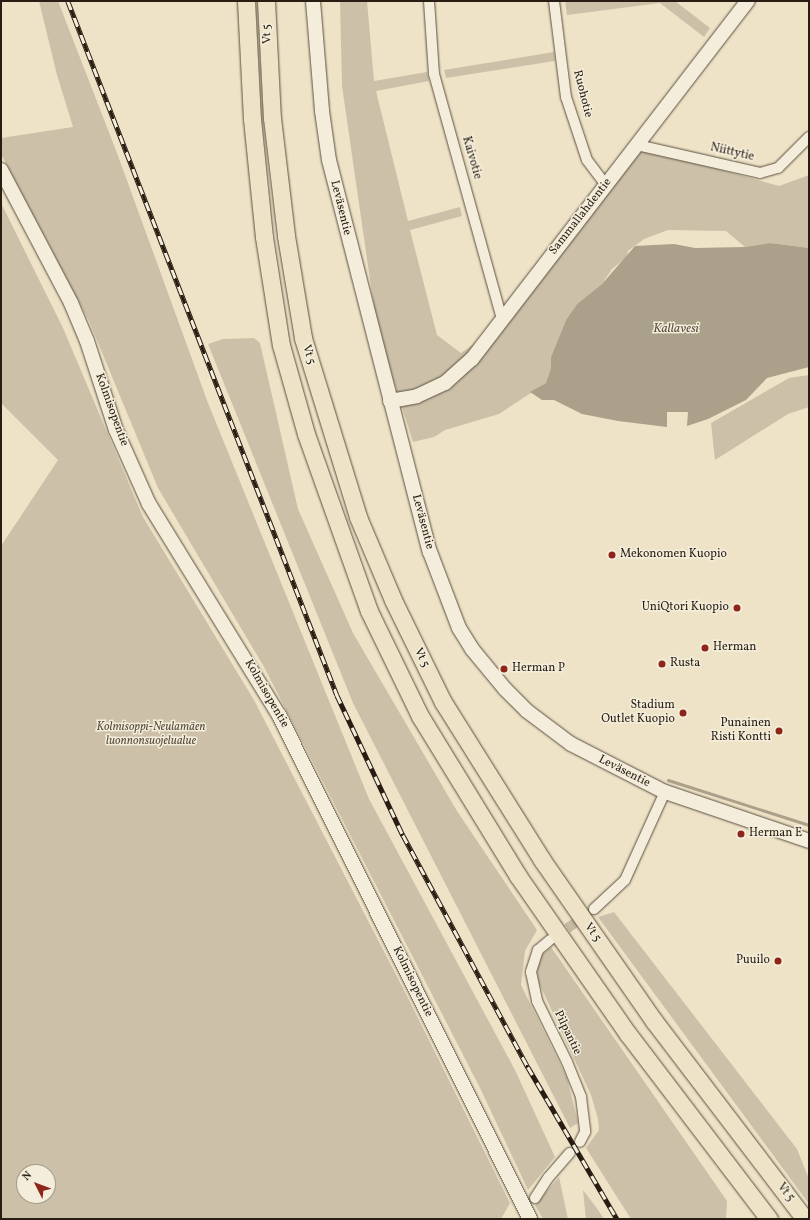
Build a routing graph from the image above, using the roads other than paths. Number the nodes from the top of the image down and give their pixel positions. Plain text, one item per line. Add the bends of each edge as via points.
1 (246, 1) edge
2 (266, 1) edge
3 (313, 1) edge
4 (429, 1) edge
5 (554, 1) edge
6 (748, 1) edge
7 (809, 137) edge
8 (637, 145) junction
9 (1, 170) edge
10 (606, 185) junction
11 (502, 319) junction
12 (390, 401) junction
13 (664, 792) junction
14 (809, 841) edge
15 (594, 909) tunnel mouth
16 (550, 940) tunnel mouth
17 (580, 1142) dead end
18 (570, 1153) dead end
19 (535, 1198) dead end
20 (530, 1219) edge
21 (769, 1219) edge
22 (805, 1219) edge

1 - 21 highway, Vt 5 via 252,119 264,237 281,345 306,434 369,611 420,716 518,876 628,1034
2 - 22 highway, Vt 5 via 272,118 286,236 304,338 358,517 393,600 443,702 542,860 654,1021
3 - 12 main road, Leväsentie via 322,111 329,160
4 - 11 street, Kaivotie via 434,74
5 - 10 street, Ruohotie via 566,96 587,160
6 - 8 main road, Sammallahdentie
7 - 8 street, Niittytie via 778,168 760,173
8 - 10 main road, Sammallahdentie
9 - 20 main road, Kolmisopentie via 71,303 87,340 116,430 150,504 279,715
10 - 11 main road, Sammallahdentie
11 - 12 main road, Sammallahdentie via 472,358 445,383 417,396
12 - 13 main road, Leväsentie via 430,552 445,595 472,649 505,689 550,729 598,759
13 - 14 main road, Leväsentie
13 - 15 street via 625,880
16 - 17 street, Pilpantie via 538,950 531,972 537,1001 568,1062 581,1097 584,1132
18 - 19 street via 548,1178

